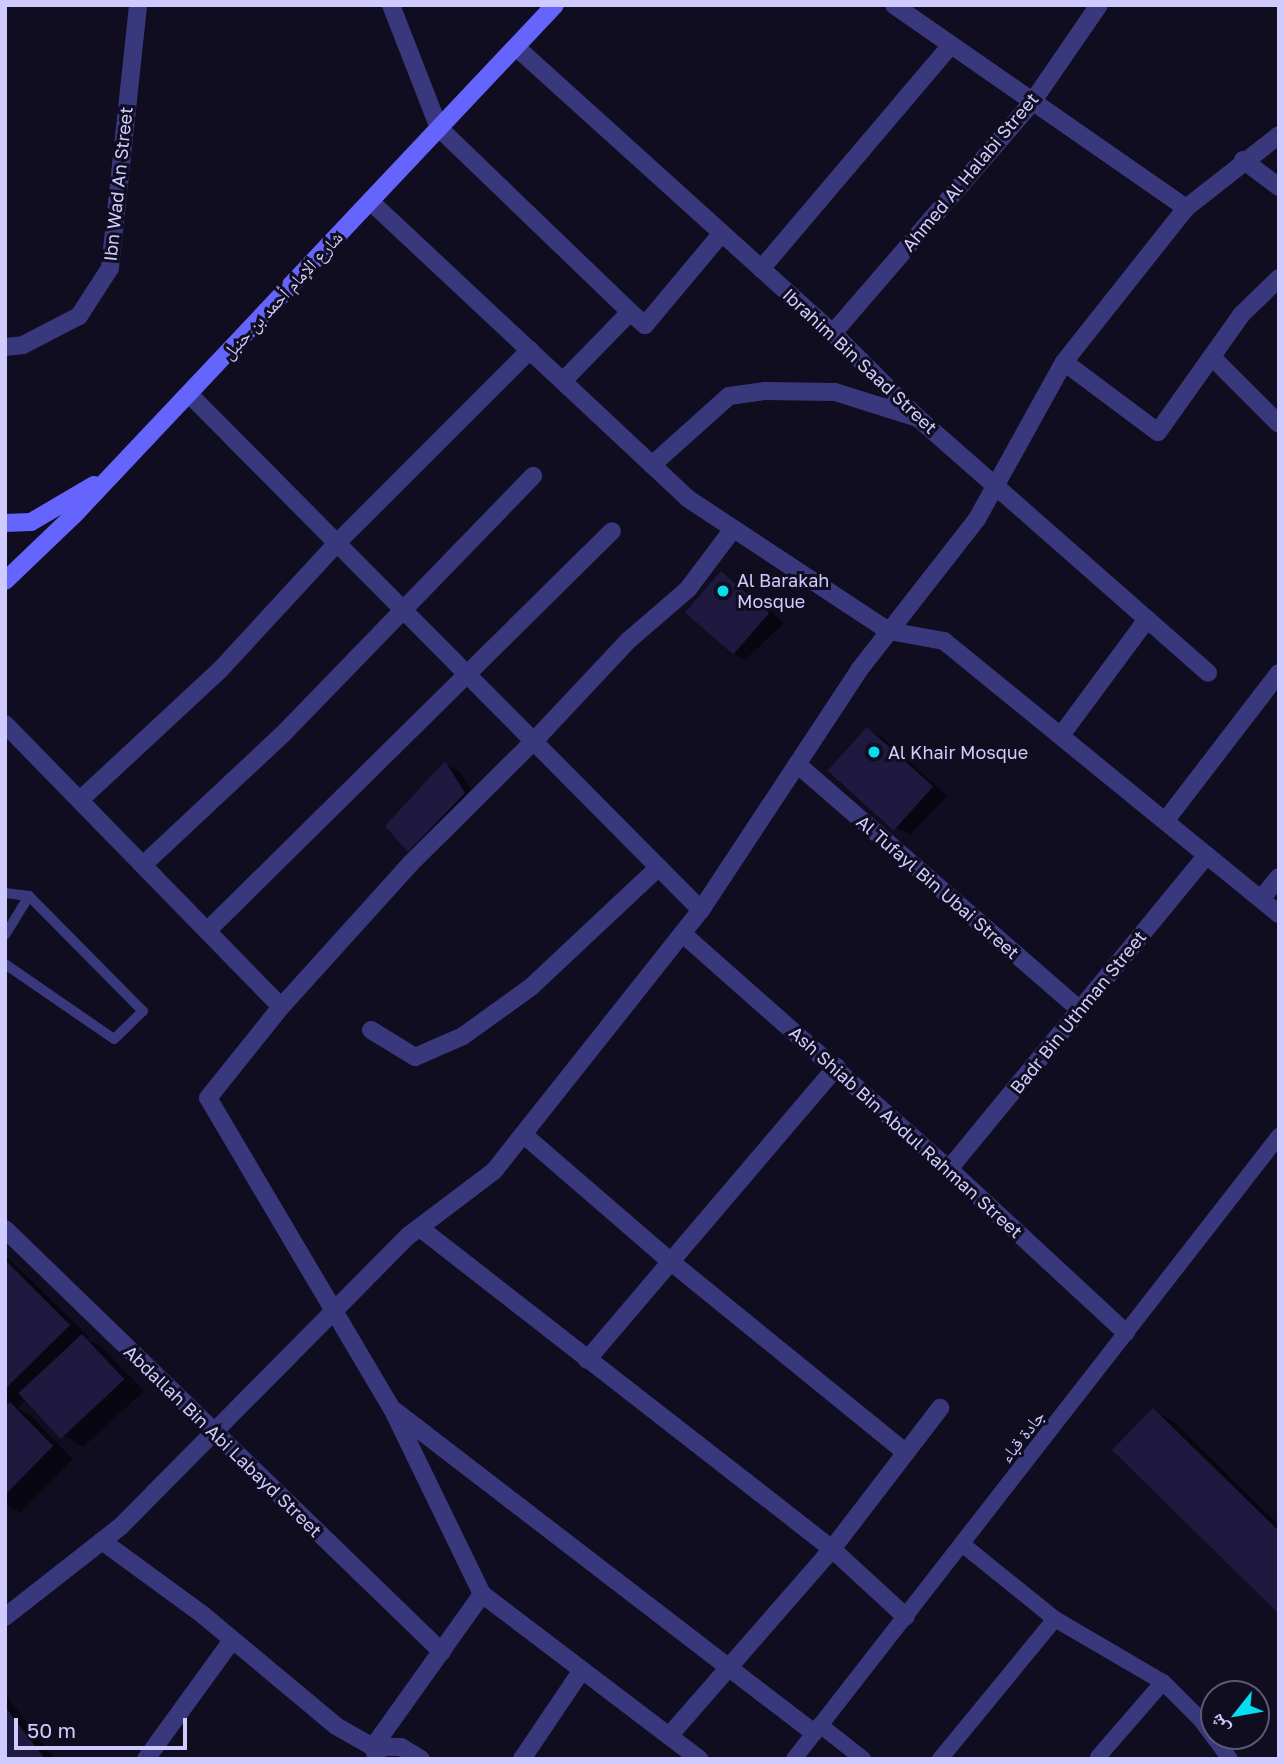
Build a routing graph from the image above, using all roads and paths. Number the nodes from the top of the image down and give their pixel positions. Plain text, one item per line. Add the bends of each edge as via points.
1 (138, 5) edge
2 (391, 5) edge
3 (555, 5) edge
4 (894, 5) edge
5 (1100, 5) edge
6 (951, 44) junction
7 (516, 47) junction
8 (1032, 101) junction
9 (439, 128) junction
10 (1279, 135) edge
11 (1243, 160) junction
12 (1279, 187) edge
13 (370, 201) junction
14 (1186, 208) junction
15 (722, 233) junction
16 (761, 269) junction
17 (1279, 278) edge
18 (630, 312) junction
19 (833, 333) junction
20 (5, 348) edge
21 (530, 350) junction
22 (1213, 358) junction
23 (1064, 362) junction
24 (563, 381) junction
25 (189, 394) junction
26 (918, 418) junction
27 (1279, 424) edge
28 (652, 465) junction
29 (113, 474) junction
30 (533, 476) dead end
31 (996, 483) junction
32 (5, 523) edge
33 (733, 529) junction
34 (612, 531) dead end
35 (337, 543) junction
36 (5, 581) edge
37 (402, 609) junction
38 (1147, 619) junction
39 (889, 631) junction
40 (1208, 673) dead end
41 (1279, 673) edge
42 (468, 676) junction
43 (5, 724) edge
44 (1062, 734) junction
45 (534, 741) junction
46 (797, 764) junction
47 (80, 800) junction
48 (1166, 820) junction
49 (1207, 855) junction
50 (143, 865) junction
51 (659, 867) junction
52 (1279, 877) edge
53 (5, 893) edge
54 (29, 896) junction
55 (1261, 899) junction
56 (701, 910) junction
57 (1279, 914) edge
58 (207, 931) junction
59 (683, 934) junction
60 (5, 936) edge
61 (5, 964) edge
62 (281, 1007) junction
63 (1080, 1010) junction
64 (371, 1030) dead end
65 (835, 1067) junction
66 (524, 1135) junction
67 (1279, 1136) edge
68 (949, 1169) junction
69 (419, 1228) junction
70 (5, 1229) edge
71 (670, 1261) junction
72 (335, 1312) junction
73 (1126, 1334) junction
74 (587, 1360) junction
75 (940, 1408) dead end
76 (392, 1409) junction
77 (214, 1435) junction
78 (906, 1453) junction
79 (102, 1541) junction
80 (962, 1544) junction
81 (832, 1549) junction
82 (482, 1594) junction
83 (5, 1617) edge
84 (906, 1617) junction
85 (1055, 1619) junction
86 (232, 1640) junction
87 (442, 1651) junction
88 (729, 1668) junction
89 (582, 1670) junction
90 (1163, 1682) junction
91 (817, 1729) junction
92 (669, 1736) junction
93 (375, 1753) edge
94 (1098, 1757) dead end
95 (146, 1759) edge
96 (421, 1759) edge
97 (522, 1759) edge
98 (699, 1759) edge
99 (794, 1759) edge
100 (863, 1759) edge
101 (940, 1759) edge
102 (1230, 1759) edge

1 - 20 street, Ibn Wad An Street via 110,268 79,316 23,345
2 - 9 street
3 - 7 main road, شارع الإمام أحمد بن حنبل
4 - 6 street
5 - 8 street, Ahmed Al Halabi Street
6 - 8 street
6 - 16 street
7 - 9 main road, شارع الإمام أحمد بن حنبل
7 - 15 street, Ibrahim Bin Saad Street
8 - 14 street
8 - 19 street, Ahmed Al Halabi Street
9 - 13 main road, شارع الإمام أحمد بن حنبل
9 - 18 street
10 - 11 street
11 - 12 street
11 - 14 street
13 - 21 street
13 - 25 main road, شارع الإمام أحمد بن حنبل
14 - 23 street
15 - 16 street, Ibrahim Bin Saad Street
15 - 18 street via 645,325
16 - 19 street, Ibrahim Bin Saad Street
17 - 22 street via 1241,316
18 - 24 street
19 - 26 street, Ibrahim Bin Saad Street
21 - 24 street
21 - 35 street
22 - 23 street via 1157,432
22 - 27 street
23 - 31 street
24 - 28 street
25 - 29 main road, شارع الإمام أحمد بن حنبل
25 - 35 street
26 - 28 street via 835,392 764,391 729,396
26 - 31 street, Ibrahim Bin Saad Street
28 - 33 street via 687,498
29 - 32 main road via 31,522
29 - 36 main road, شارع الإمام أحمد بن حنبل
30 - 37 street
31 - 38 street, Ibrahim Bin Saad Street
31 - 39 street via 977,519
33 - 39 street
33 - 45 street via 688,589 629,640
34 - 42 street
35 - 37 street
35 - 47 street via 219,671
37 - 42 street
37 - 50 street via 282,735
38 - 40 street, Ibrahim Bin Saad Street
38 - 44 street
39 - 44 street via 944,640
39 - 46 street
41 - 48 street
42 - 45 street
42 - 58 street
43 - 47 street
44 - 48 street
45 - 51 street
45 - 62 street via 410,864
46 - 56 street
46 - 63 street, Al Tufayl Bin Ubai Street
47 - 50 street
48 - 49 street
49 - 55 street
49 - 63 street, Badr Bin Uthman Street
50 - 58 street
51 - 56 street
51 - 64 street via 531,987 463,1036 415,1057
52 - 55 street
53 - 54 lane
54 - 60 lane
54 - 61 lane via 143,1011 114,1039
55 - 57 street
56 - 59 street
58 - 62 street
59 - 65 street, Ash Shiab Bin Abdul Rahman Street
59 - 66 street
62 - 72 street via 208,1098
63 - 68 street, Badr Bin Uthman Street
65 - 68 street, Ash Shiab Bin Abdul Rahman Street
65 - 71 street
66 - 69 street via 494,1171
66 - 71 street
67 - 73 street, جادة قباء
68 - 73 street, Ash Shiab Bin Abdul Rahman Street
69 - 72 street
69 - 74 street
70 - 77 street, Abdallah Bin Abi Labayd Street
71 - 74 street
71 - 78 street
72 - 76 street
72 - 77 street
73 - 80 street, جادة قباء
74 - 81 street
75 - 78 street
76 - 82 street
76 - 88 street
77 - 79 street
77 - 87 street, Abdallah Bin Abi Labayd Street
78 - 81 street
79 - 83 street
79 - 86 street
80 - 84 street, جادة قباء
80 - 85 street
81 - 84 street
81 - 88 street
82 - 87 street
82 - 89 street
84 - 91 street, جادة قباء
85 - 90 street
85 - 101 street
86 - 93 street
86 - 95 street
87 - 93 street
88 - 91 street
88 - 92 street
89 - 92 street
89 - 97 street
90 - 94 street
90 - 102 street via 1200,1719
91 - 99 street, جادة قباء
91 - 100 street
92 - 98 street
93 - 96 street via 401,1747

